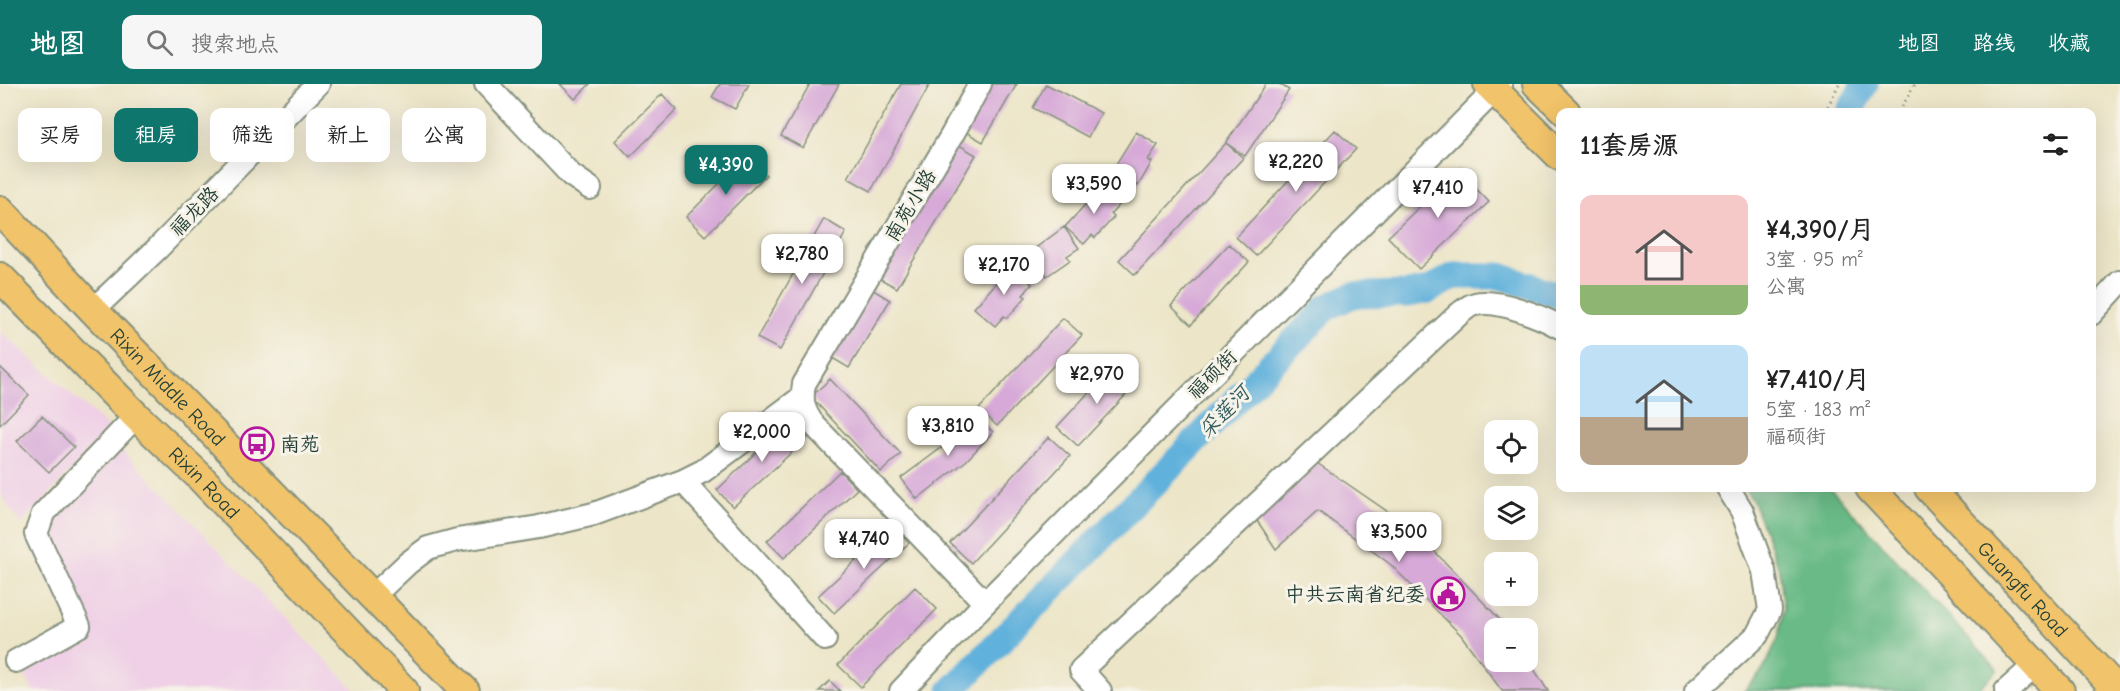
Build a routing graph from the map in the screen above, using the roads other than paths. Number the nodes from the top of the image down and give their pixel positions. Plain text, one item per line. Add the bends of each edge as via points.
1 (318, 84) edge
2 (486, 84) edge
3 (980, 84) edge
4 (1537, 84) edge
5 (1494, 86) edge
6 (1562, 108) edge
7 (1556, 152) edge
8 (591, 188) dead end
9 (0, 210) edge
10 (0, 256) edge
11 (0, 277) edge
12 (2120, 282) edge
13 (2096, 308) edge
14 (93, 310) junction
15 (1556, 325) edge
16 (801, 398) junction
17 (136, 416) junction
18 (229, 447) junction
19 (198, 475) junction
20 (683, 481) junction
21 (1730, 492) edge
22 (1874, 492) edge
23 (1936, 492) edge
24 (373, 596) junction
25 (985, 603) junction
26 (825, 639) dead end
27 (16, 661) dead end
28 (2035, 665) junction
29 (404, 691) edge
30 (465, 691) edge
31 (901, 691) edge
32 (1100, 691) edge
33 (1696, 691) edge
34 (2006, 691) edge
35 (2060, 691) edge
36 (2118, 691) edge

1 - 14 street, 福龙路 via 159,248
2 - 8 street via 571,175
3 - 16 street, 南苑小路 via 804,384
4 - 6 main road
5 - 7 main road
5 - 25 street, 福硕街
9 - 14 main road, Rixin Middle Road
10 - 18 main road via 172,430 217,439
11 - 17 main road, Rixin Road
12 - 13 street
14 - 18 main road, Rixin Middle Road
15 - 32 street via 1500,305 1474,304 1459,314 1081,670
16 - 20 street via 703,471
16 - 25 street via 805,414
17 - 19 main road, Rixin Road
17 - 27 street via 43,514 36,534 79,626
18 - 19 main road via 211,443 201,449 195,460
18 - 24 main road, Rixin Middle Road
19 - 29 main road, Rixin Road
20 - 24 street via 594,514 428,548
20 - 26 street
21 - 33 street via 1742,511 1764,571 1770,610 1757,635
22 - 28 main road
23 - 36 main road, Guangfu Road
24 - 30 main road, Rixin Middle Road
25 - 31 street, 福硕街
28 - 34 street
28 - 35 main road

